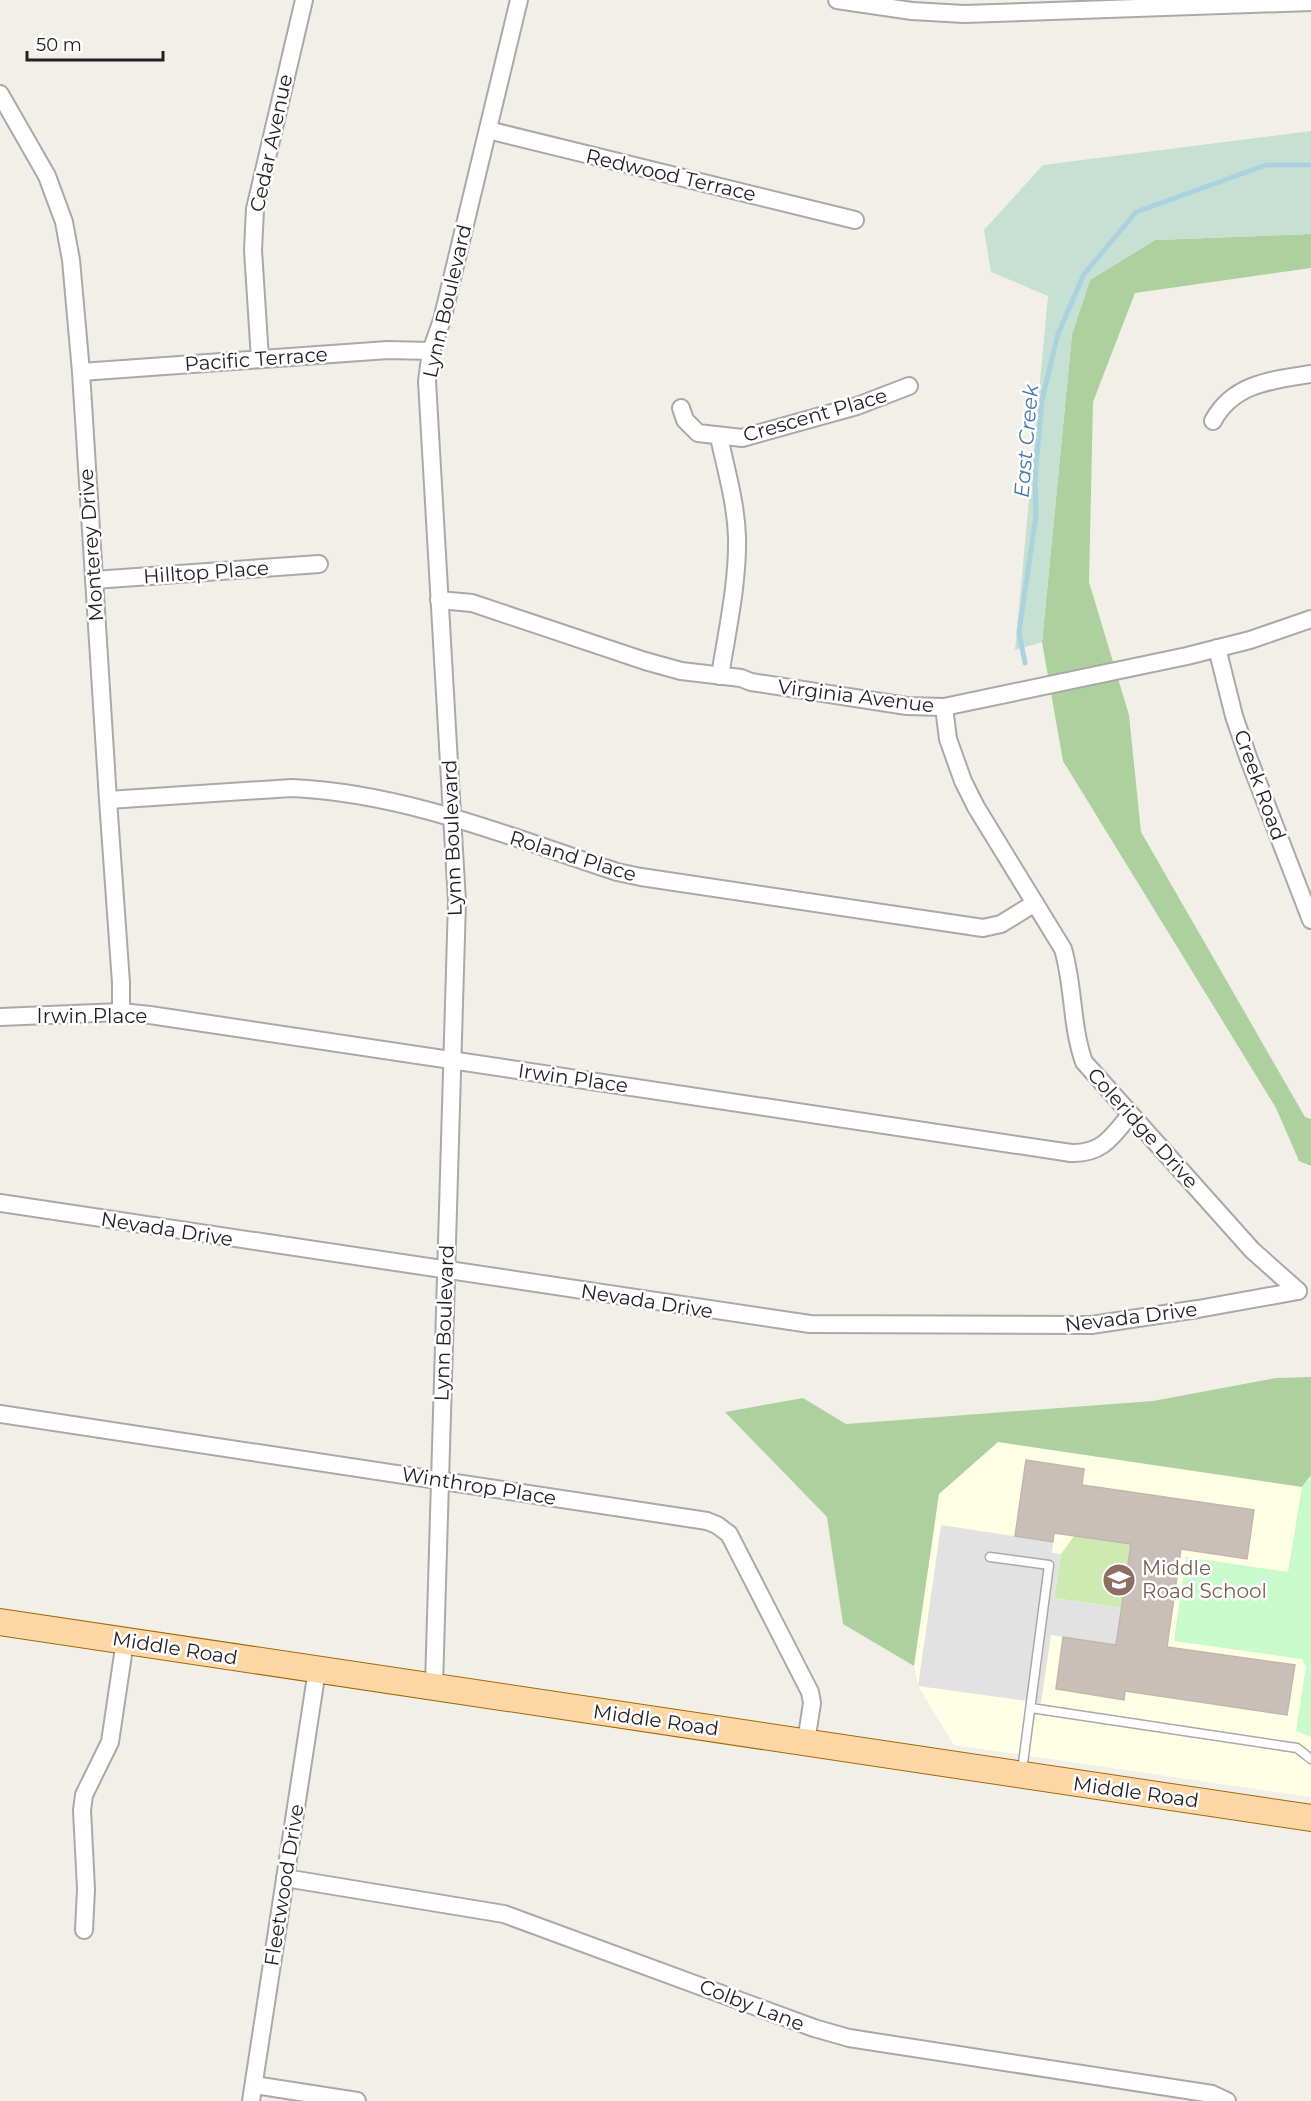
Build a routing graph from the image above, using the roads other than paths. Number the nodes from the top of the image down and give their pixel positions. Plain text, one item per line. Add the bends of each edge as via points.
1 (304, 0) edge
2 (519, 0) edge
3 (837, 0) edge
4 (1311, 2) edge
5 (0, 94) edge
6 (5, 112) edge
7 (488, 130) junction
8 (855, 220) dead end
9 (431, 351) junction
10 (260, 359) junction
11 (81, 372) junction
12 (1311, 374) edge
13 (909, 386) dead end
14 (681, 408) dead end
15 (1213, 421) dead end
16 (719, 436) junction
17 (319, 564) dead end
18 (93, 580) junction
19 (439, 600) junction
20 (1311, 619) edge
21 (1217, 648) junction
22 (720, 676) junction
23 (944, 707) junction
24 (108, 800) junction
25 (453, 818) junction
26 (1035, 903) junction
27 (1311, 920) edge
28 (121, 1012) junction
29 (0, 1017) edge
30 (452, 1060) junction
31 (1130, 1115) junction
32 (0, 1203) edge
33 (446, 1270) junction
34 (1298, 1291) joint
35 (0, 1414) edge
36 (440, 1480) junction
37 (990, 1557) dead end
38 (0, 1622) edge
39 (125, 1641) junction
40 (317, 1670) junction
41 (434, 1686) junction
42 (1031, 1708) junction
43 (806, 1742) junction
44 (1311, 1759) edge
45 (1021, 1775) junction
46 (1310, 1816) edge
47 (285, 1878) junction
48 (84, 1930) dead end
49 (253, 2093) edge
50 (357, 2101) edge
51 (1227, 2101) edge

1 - 10 street, Cedar Avenue via 255,209 253,250
2 - 7 street, Lynn Boulevard
3 - 4 street via 964,14
5 - 6 street, Monterey Drive
6 - 11 street, Monterey Drive via 47,176 64,222
7 - 8 street, Redwood Terrace
7 - 9 street, Lynn Boulevard
9 - 10 street, Pacific Terrace via 388,350
9 - 19 street, Lynn Boulevard via 427,402
10 - 11 street, Pacific Terrace
11 - 18 street, Monterey Drive
12 - 15 street via 1266,381 1245,389 1229,399
13 - 16 street, Crescent Place via 857,406 742,438
14 - 16 street, Crescent Place via 685,420 698,433
16 - 22 street, Crescent Place via 737,535
17 - 18 street, Hilltop Place
18 - 24 street, Monterey Drive
19 - 22 street, Virginia Avenue via 472,603 645,661
19 - 25 street, Lynn Boulevard
20 - 21 street, Virginia Avenue
21 - 23 street, Virginia Avenue
21 - 27 street, Creek Road via 1248,757
22 - 23 street, Virginia Avenue via 907,706
23 - 26 street, Coleridge Drive via 948,739 963,781
24 - 25 street, Roland Place via 309,788 412,805
24 - 28 street, Monterey Drive
25 - 26 street, Roland Place via 617,872 983,928 1001,924
25 - 30 street, Lynn Boulevard via 457,902
26 - 31 street, Coleridge Drive via 1058,938 1068,966 1078,1045 1084,1062
28 - 29 street, Irwin Place
28 - 30 street, Irwin Place
30 - 31 street, Irwin Place via 1071,1153 1095,1150
30 - 33 street, Lynn Boulevard
31 - 34 street, Coleridge Drive via 1252,1250
32 - 33 street, Nevada Drive
33 - 34 street, Nevada Drive via 810,1324 1091,1325
33 - 36 street, Lynn Boulevard
35 - 36 street, Winthrop Place
36 - 41 street, Lynn Boulevard
36 - 43 street, Winthrop Place via 717,1524 729,1534 742,1556 810,1692
37 - 42 lane via 1049,1565
38 - 39 main road, Middle Road
39 - 40 main road, Middle Road
39 - 48 street via 110,1742 84,1795
40 - 41 main road, Middle Road
40 - 47 street, Fleetwood Drive
41 - 43 main road, Middle Road
42 - 44 lane via 1297,1748
42 - 45 lane
43 - 45 main road, Middle Road
45 - 46 main road, Middle Road
47 - 49 street, Fleetwood Drive
47 - 51 street, Colby Lane via 504,1914 849,2038 1212,2094
49 - 50 street

